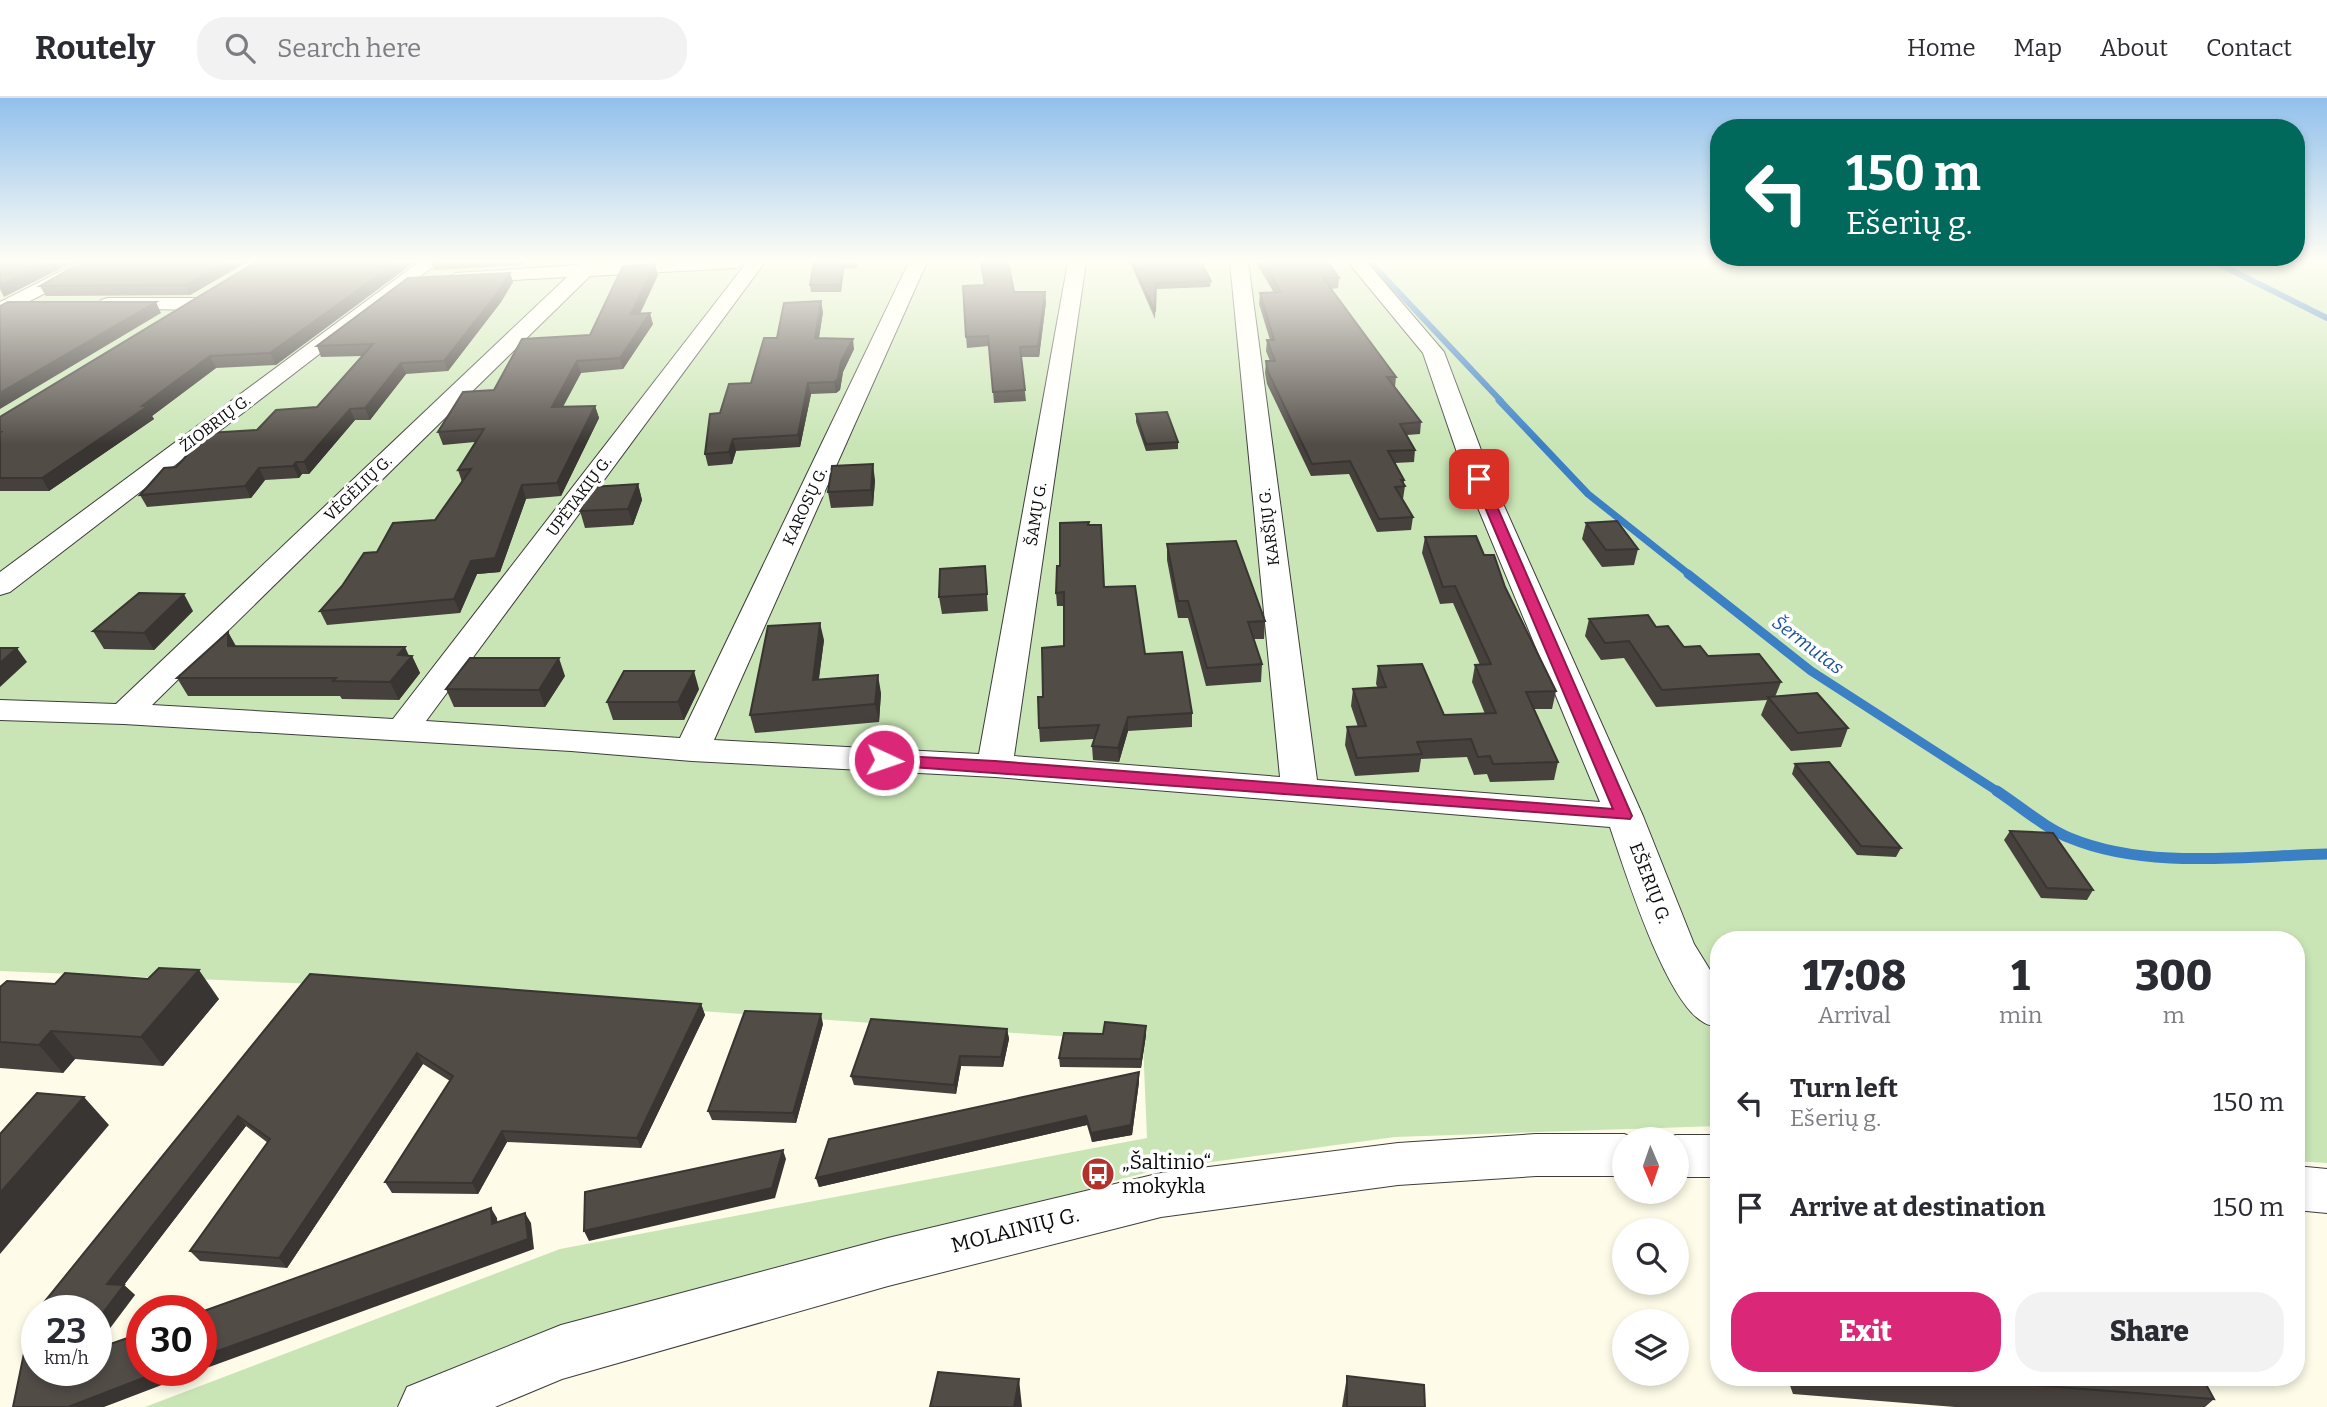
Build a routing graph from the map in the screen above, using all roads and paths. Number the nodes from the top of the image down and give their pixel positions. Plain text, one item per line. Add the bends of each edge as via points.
1 (164, 323) edge
2 (349, 323) edge
3 (530, 323) edge
4 (710, 323) edge
5 (890, 323) edge
6 (1067, 323) edge
7 (1246, 323) edge
8 (1409, 323) edge
9 (161, 325) edge
10 (0, 586) edge
11 (0, 710) edge
12 (124, 714) junction
13 (402, 730) junction
14 (692, 750) junction
15 (995, 766) junction
16 (1300, 792) junction
17 (1624, 816) junction
18 (1710, 1002) edge
19 (1612, 1155) edge
20 (1689, 1156) edge
21 (1710, 1156) edge
22 (2305, 1189) edge
23 (2327, 1191) edge
24 (427, 1407) edge

1 - 9 street
2 - 10 street, ŽIOBRIŲ G.
3 - 12 street, VĖGĖLIŲ G.
4 - 13 street, UPĖTAKIŲ G.
5 - 14 street, KAROSŲ G.
6 - 15 street, ŠAMŲ G.
7 - 16 street, KARŠIŲ G.
8 - 17 street, EŠERIŲ G. via 1433,352 1479,479
11 - 12 street
12 - 13 street
13 - 14 street
14 - 15 street
15 - 16 street
16 - 17 street
17 - 18 street, EŠERIŲ G. via 1674,947
19 - 24 street, MOLAINIŲ G. via 1398,1164 1161,1195 888,1262 561,1352
20 - 21 street
22 - 23 street

